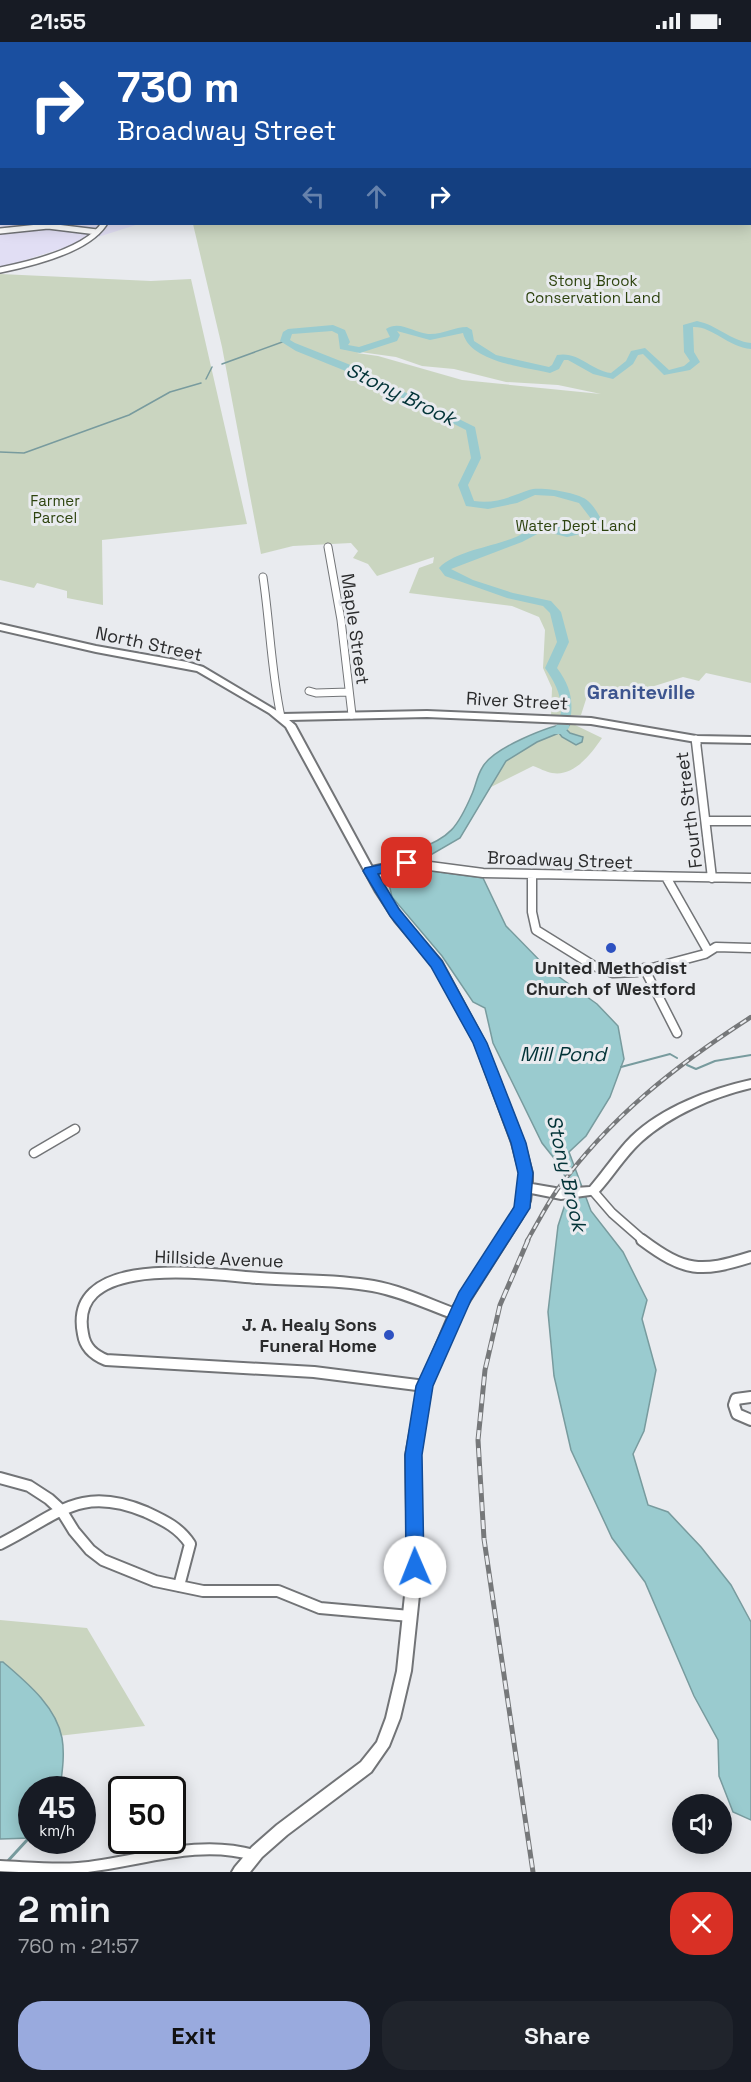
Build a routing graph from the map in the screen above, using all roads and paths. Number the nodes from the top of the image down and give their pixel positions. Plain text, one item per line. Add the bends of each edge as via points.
1 (41, 225) edge
2 (60, 225) edge
3 (101, 228) edge
4 (0, 231) edge
5 (0, 270) edge
6 (328, 547) dead end
7 (263, 577) dead end
8 (0, 627) edge
9 (309, 691) dead end
10 (349, 692) junction
11 (352, 715) junction
12 (281, 717) junction
13 (696, 739) junction
14 (751, 740) edge
15 (706, 821) junction
16 (751, 821) edge
17 (370, 871) junction
18 (532, 875) junction
19 (666, 878) junction
20 (712, 878) junction
21 (751, 878) edge
22 (751, 948) edge
23 (708, 951) junction
24 (644, 968) junction
25 (677, 1033) dead end
26 (751, 1084) edge
27 (75, 1129) dead end
28 (34, 1153) dead end
29 (526, 1188) junction
30 (589, 1192) junction
31 (751, 1257) edge
32 (455, 1314) junction
33 (425, 1386) junction
34 (751, 1397) edge
35 (751, 1420) edge
36 (0, 1478) edge
37 (61, 1510) junction
38 (0, 1544) edge
39 (179, 1586) junction
40 (410, 1616) junction
41 (254, 1855) junction
42 (0, 1866) edge
43 (240, 1872) edge

1 - 4 street
2 - 3 street
3 - 5 street via 70,248
6 - 10 street, Maple Street
7 - 12 street
8 - 12 main road, North Street via 187,665
9 - 10 street
10 - 11 street, Maple Street
11 - 12 main road, River Street
11 - 13 main road, River Street via 427,714 574,721
12 - 17 main road via 296,732
13 - 14 main road, River Street
13 - 15 street, Fourth Street
15 - 16 street
15 - 20 street, Fourth Street
17 - 18 street, Broadway Street via 407,863
17 - 29 main road via 394,912 437,964 480,1043 518,1143
18 - 19 street, Broadway Street
18 - 24 street via 532,912 538,933 605,970 621,973
19 - 20 street, Broadway Street
19 - 23 street
20 - 21 street, Broadway Street
22 - 23 street via 716,947
23 - 24 street
24 - 25 street
26 - 30 main road via 724,1091 644,1132
27 - 28 street
29 - 30 main road via 565,1194
29 - 32 main road via 518,1215
30 - 31 street via 653,1247 689,1266 707,1268
32 - 33 main road
32 - 33 street, Hillside Avenue via 374,1286 322,1279 187,1272 127,1276 100,1288 84,1307 84,1340 91,1353 106,1360 314,1372
33 - 40 main road via 413,1455 415,1567
34 - 35 street via 736,1400 734,1405 737,1414
36 - 37 street via 29,1486
37 - 38 street
37 - 39 street via 79,1537 103,1560 155,1581
37 - 39 street via 84,1500 111,1499 183,1531 190,1544
39 - 40 street via 203,1591 278,1591 320,1608
40 - 41 main road via 404,1671 382,1746 366,1767
41 - 42 street via 228,1847 78,1868
41 - 43 main road

